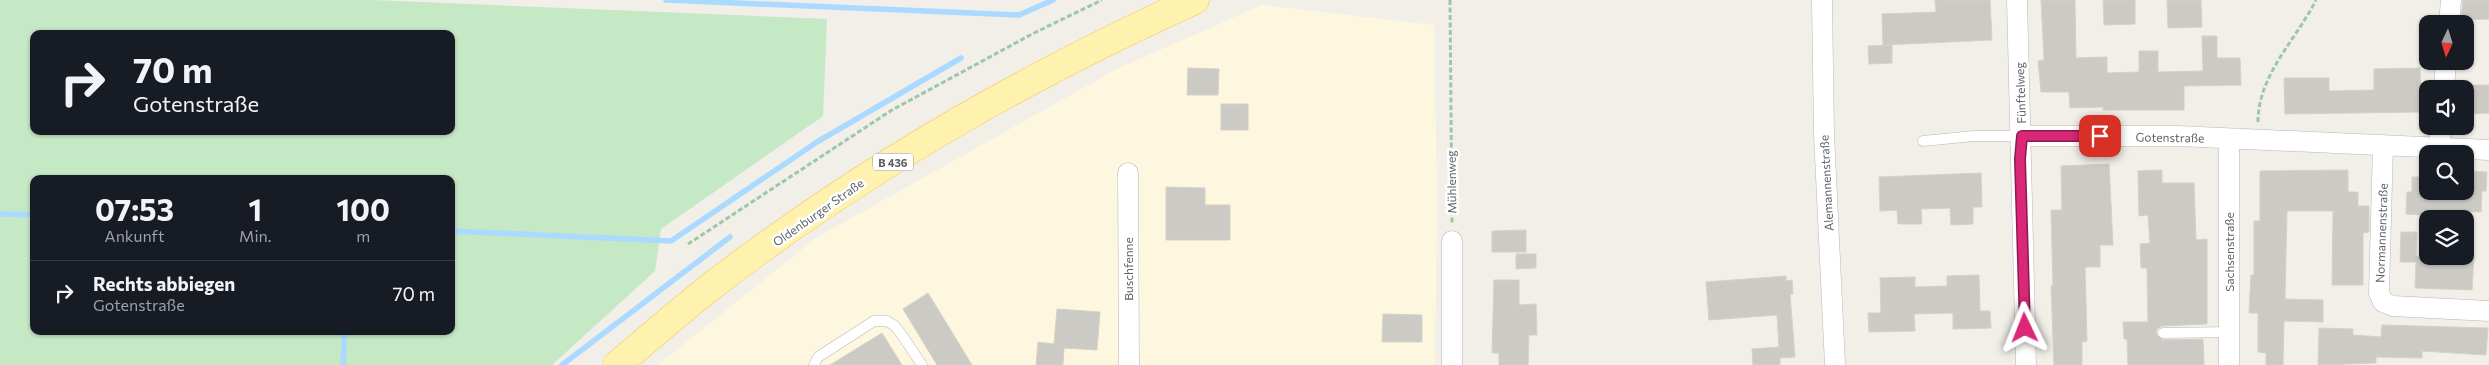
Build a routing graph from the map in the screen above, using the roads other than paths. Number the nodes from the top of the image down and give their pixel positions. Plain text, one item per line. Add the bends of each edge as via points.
1 (1195, 0) edge
2 (1822, 0) edge
3 (2017, 0) edge
4 (2451, 0) edge
5 (2450, 15) edge
6 (2022, 136) junction
7 (2229, 138) junction
8 (1924, 141) dead end
9 (2383, 145) junction
10 (2419, 147) edge
11 (2474, 149) edge
12 (2489, 150) edge
13 (1128, 173) dead end
14 (1452, 241) road end
15 (2489, 311) edge
16 (2229, 332) junction
17 (2163, 333) dead end
18 (617, 365) edge
19 (814, 365) edge
20 (922, 365) edge
21 (1129, 365) edge
22 (1452, 365) edge
23 (1835, 365) edge
24 (2026, 365) edge
25 (2229, 365) edge

1 - 18 main road, Oldenburger Straße / B 436 via 1128,30 979,108 844,192 714,285
2 - 23 street, Alemannenstraße via 1824,134
3 - 6 street, Fünftelweg
4 - 5 street
6 - 7 street, Gotenstraße
6 - 8 lane
6 - 24 street, Fünftelweg
7 - 9 street, Gotenstraße
7 - 16 street, Sachsenstraße
9 - 10 street, Gotenstraße
9 - 15 street, Normannenstraße via 2379,293 2383,302 2393,306
11 - 12 street, Gotenstraße
13 - 21 street, Buschfenne
14 - 22 street
16 - 17 lane
16 - 25 street, Sachsenstraße
19 - 20 lane via 818,357 874,321 887,321 895,326

